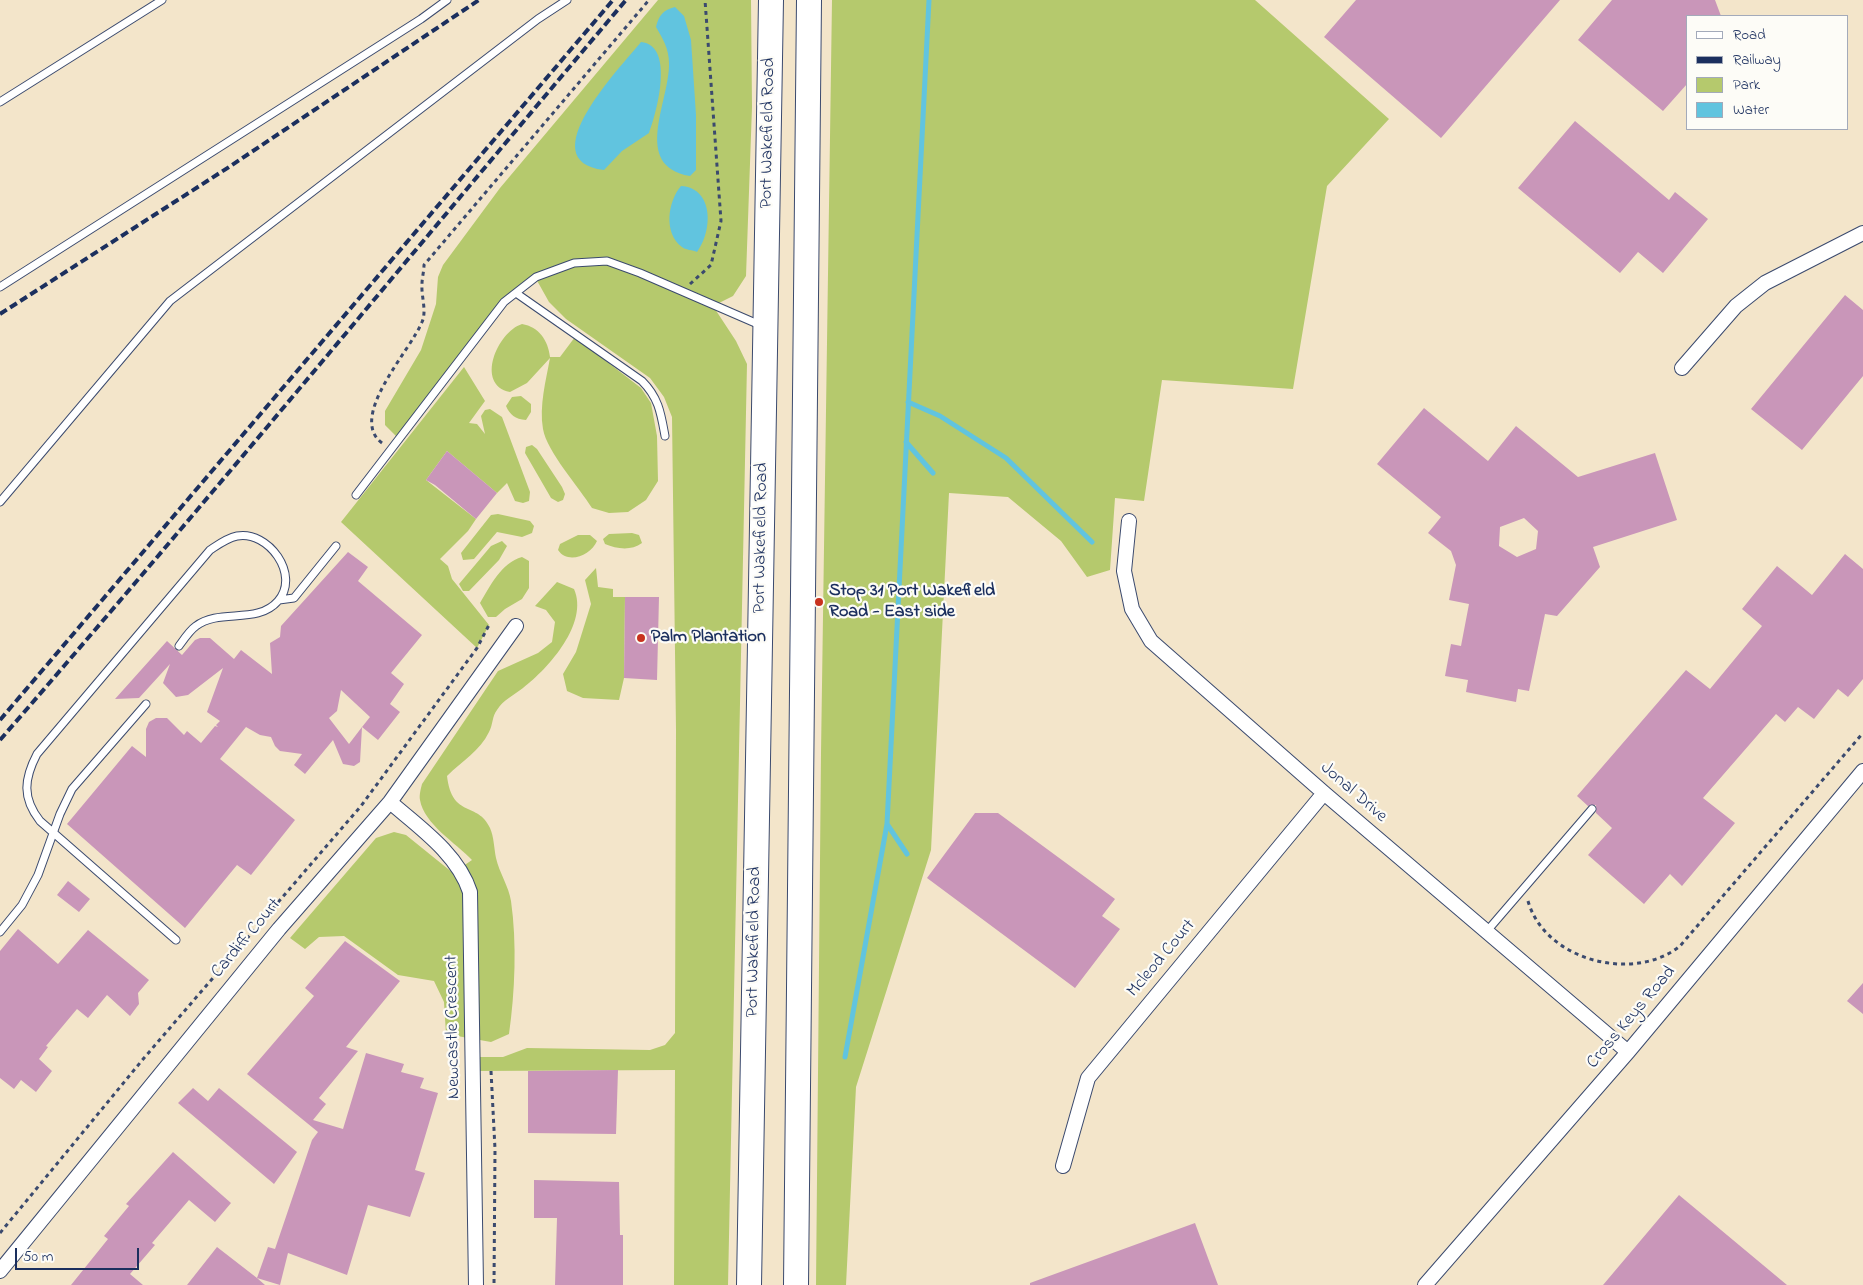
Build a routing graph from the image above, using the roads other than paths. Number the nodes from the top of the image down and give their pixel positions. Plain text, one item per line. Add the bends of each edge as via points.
1 (162, 0) edge
2 (447, 0) edge
3 (567, 0) edge
4 (771, 0) edge
5 (809, 0) edge
6 (0, 102) edge
7 (1863, 233) edge
8 (0, 287) edge
9 (516, 292) junction
10 (765, 328) junction
11 (1682, 368) dead end
12 (665, 436) dead end
13 (356, 495) dead end
14 (0, 502) edge
15 (1129, 522) dead end
16 (336, 546) dead end
17 (280, 600) junction
18 (516, 626) dead end
19 (179, 646) dead end
20 (146, 704) dead end
21 (1863, 771) edge
22 (1324, 793) junction
23 (390, 802) junction
24 (1592, 809) dead end
25 (53, 834) junction
26 (1487, 931) junction
27 (0, 932) edge
28 (176, 940) dead end
29 (1628, 1052) junction
30 (1063, 1166) dead end
31 (0, 1271) edge
32 (476, 1285) edge
33 (749, 1285) edge
34 (796, 1285) edge
35 (1425, 1285) edge

1 - 6 lane
2 - 8 lane
3 - 14 lane via 170,301
4 - 10 highway, Port Wakefield Road
5 - 34 highway
7 - 11 street via 1765,283 1736,306
9 - 10 lane via 536,277 574,263 607,262
9 - 12 lane via 642,381 658,402
9 - 13 lane via 504,302
10 - 33 highway, Port Wakefield Road
15 - 22 street, Jonal Drive via 1124,571 1132,608 1151,641
16 - 17 lane via 294,598
17 - 19 lane via 264,612 214,619 197,625
17 - 25 lane via 283,565 268,544 256,538 239,536 222,541 210,550 37,754 29,769 29,807
18 - 23 street, Cardiff Court
20 - 25 lane via 72,789
21 - 29 street, Cross Keys Road
22 - 26 street, Jonal Drive
22 - 30 street, Mcleod Court via 1088,1078
23 - 31 street, Cardiff Court via 279,929
23 - 32 street, Newcastle Crescent via 438,845 460,870 470,892
24 - 26 lane
25 - 27 lane via 38,875 22,905
25 - 28 lane
26 - 29 street, Jonal Drive
29 - 35 street, Cross Keys Road

